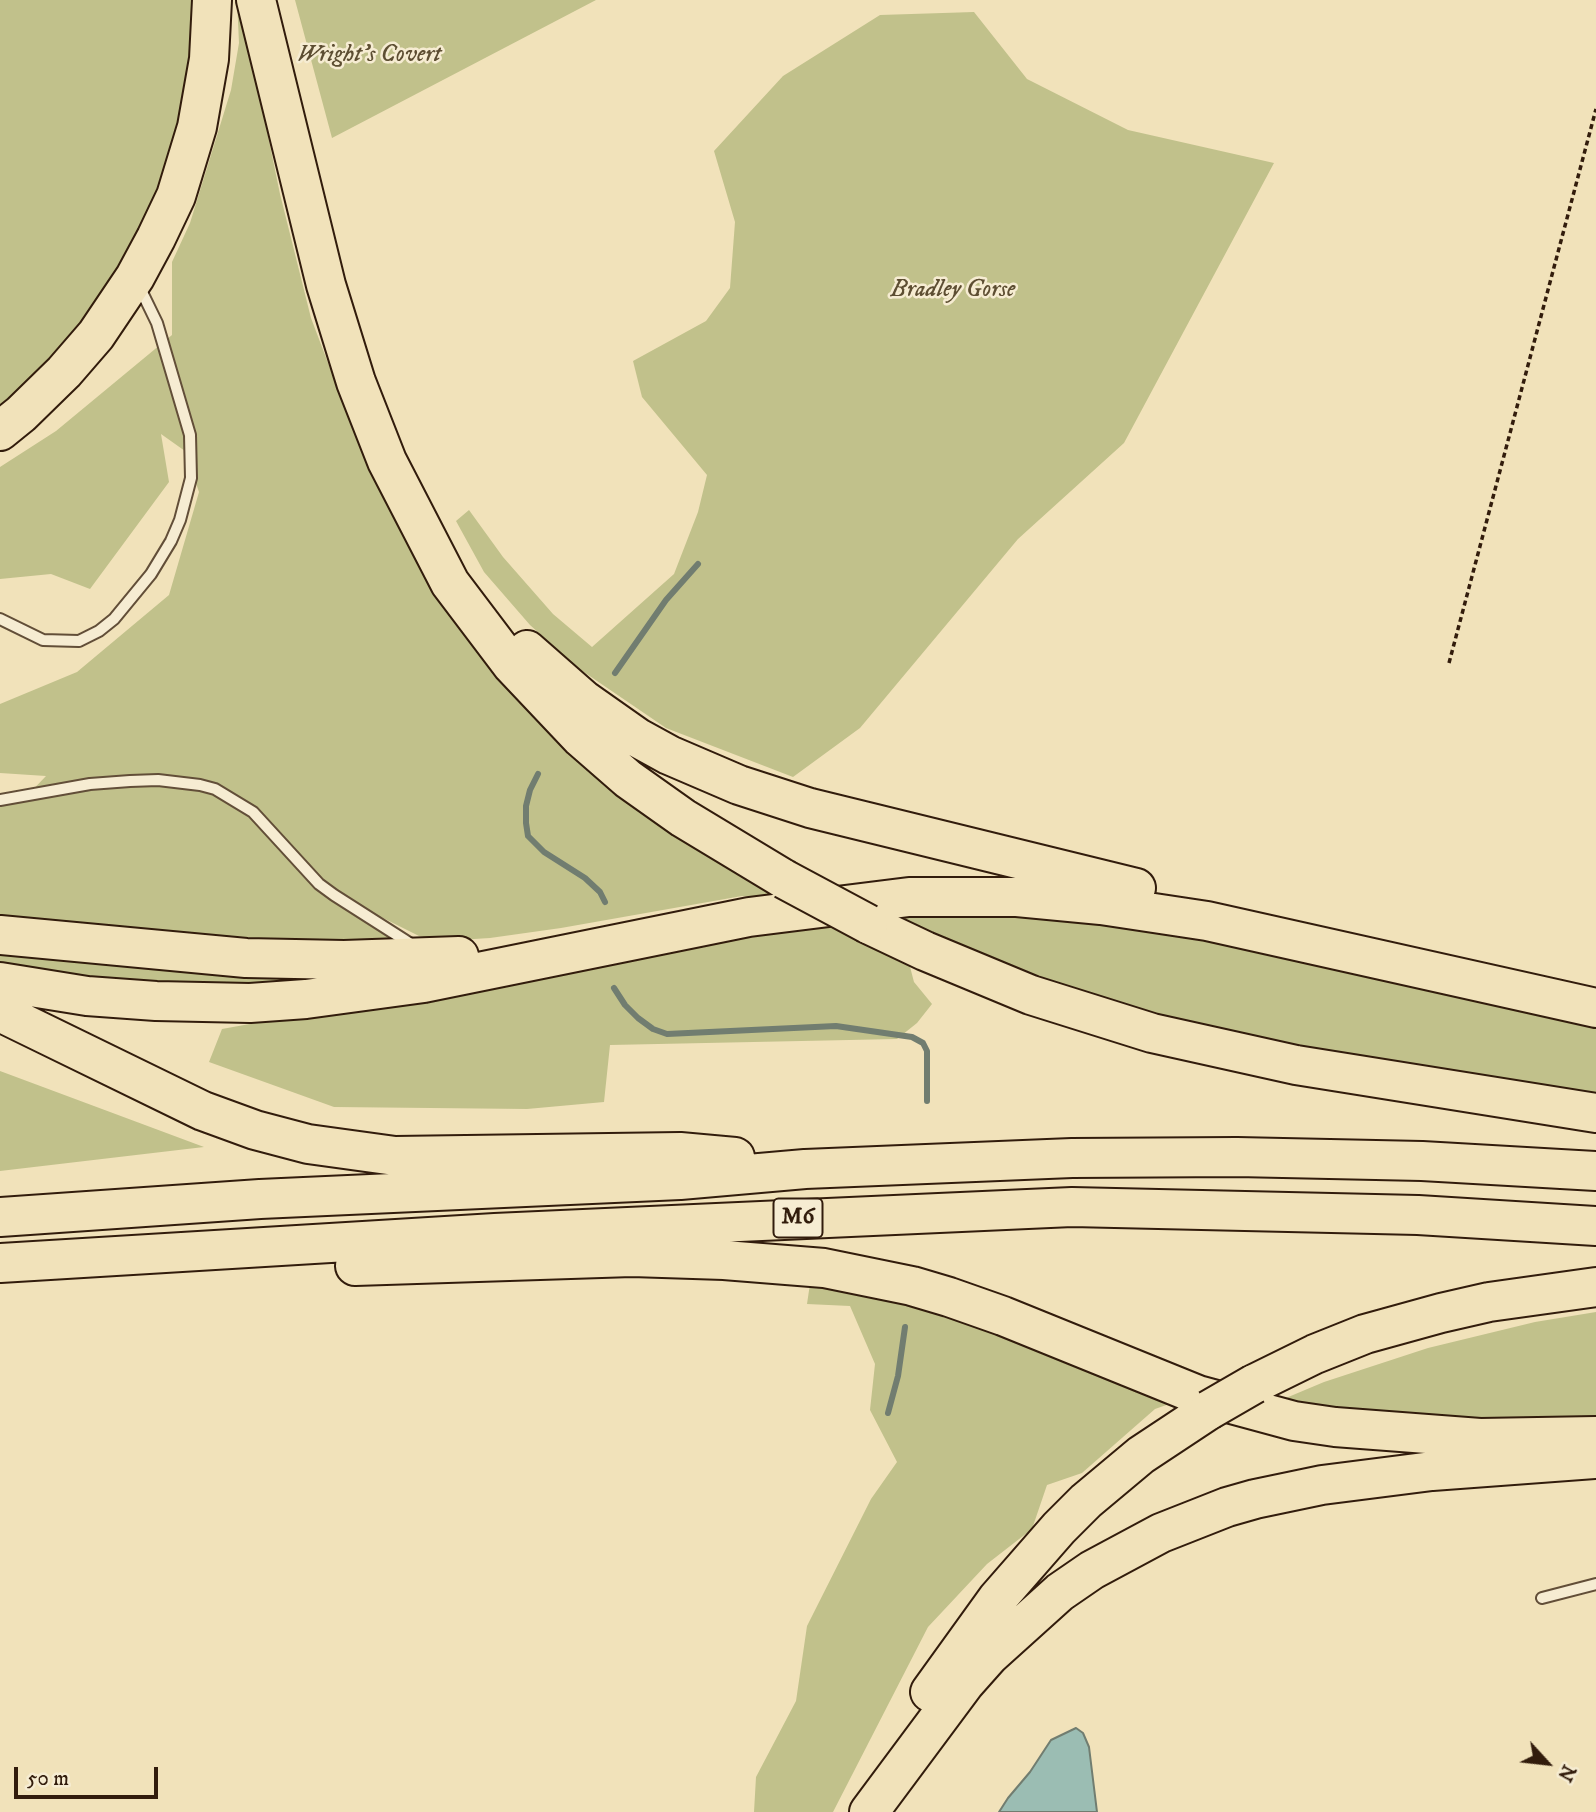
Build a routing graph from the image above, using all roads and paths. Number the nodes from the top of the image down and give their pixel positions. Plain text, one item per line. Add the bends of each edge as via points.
1 (212, 0) edge
2 (256, 0) edge
3 (1596, 109) edge
4 (135, 277) junction
5 (0, 431) edge
6 (424, 533) junction
7 (0, 619) edge
8 (1449, 663) dead end
9 (0, 800) edge
10 (0, 935) edge
11 (651, 937) junction
12 (1344, 951) junction
13 (425, 959) junction
14 (0, 982) edge
15 (1596, 1008) edge
16 (0, 1012) edge
17 (1596, 1114) edge
18 (806, 1169) junction
19 (1596, 1171) edge
20 (0, 1217) edge
21 (1596, 1226) edge
22 (138, 1254) junction
23 (0, 1263) edge
24 (1596, 1287) edge
25 (1596, 1436) edge
26 (1596, 1459) edge
27 (1596, 1584) edge
28 (1542, 1598) dead end
29 (860, 1812) edge
30 (869, 1812) edge

1 - 4 highway via 209,59 194,140 176,196
2 - 6 highway via 326,285 352,369 387,461
3 - 8 path
4 - 5 highway via 64,372
4 - 7 lane via 157,323 190,435 191,478 172,541 114,619 79,641 43,640
6 - 12 highway via 542,664 611,720 692,766 810,808 1208,907
6 - 17 highway, bridge via 450,583 480,625 581,738 682,818 868,923 1020,991 1152,1033 1296,1065
9 - 13 lane via 90,783 184,782 215,789 253,812 319,884 412,943
10 - 13 highway via 246,958
11 - 12 highway via 868,901 1017,897 1145,910
11 - 13 highway
11 - 14 highway via 424,984 250,1003 87,996
12 - 15 highway
16 - 18 highway via 203,1111 308,1144 395,1156 680,1153 752,1158
18 - 19 highway, M6 via 1072,1157 1237,1157
18 - 20 highway, M6
21 - 22 highway, M6 via 1418,1215 1072,1207
22 - 23 highway, M6
22 - 25 highway via 257,1268 632,1257 824,1268 949,1297 1199,1395 1294,1420 1468,1438
24 - 29 highway, bridge via 1441,1312 1365,1335 1254,1384 1161,1441 1086,1501 996,1599 942,1673
26 - 30 highway via 1432,1471 1322,1485 1237,1504 1160,1534 1091,1570 989,1656
27 - 28 lane

